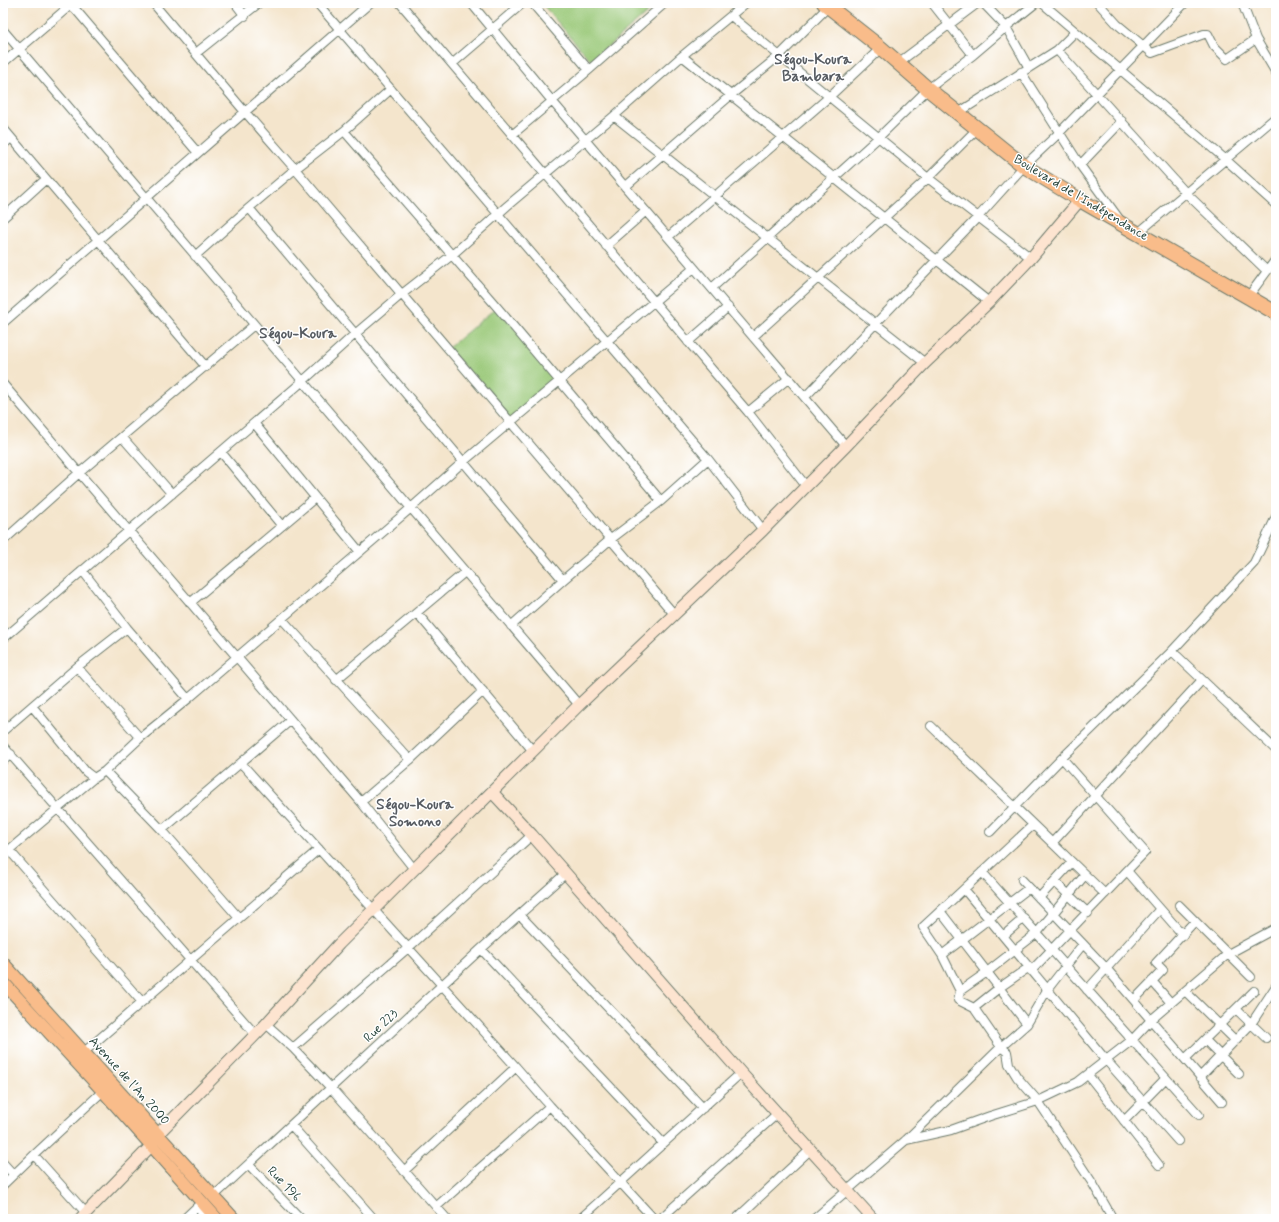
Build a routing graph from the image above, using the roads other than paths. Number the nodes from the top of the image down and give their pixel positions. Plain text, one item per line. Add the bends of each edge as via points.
1 (153, 3) edge
2 (234, 3) edge
3 (259, 3) edge
4 (317, 3) edge
5 (370, 3) edge
6 (400, 3) edge
7 (471, 3) edge
8 (523, 3) edge
9 (532, 3) edge
10 (665, 3) edge
11 (746, 3) edge
12 (932, 3) edge
13 (978, 3) edge
14 (982, 3) edge
15 (1036, 3) edge
16 (1042, 3) edge
17 (1098, 3) edge
18 (1184, 3) edge
19 (1242, 3) edge
20 (71, 4) edge
21 (828, 4) edge
22 (245, 16) junction
23 (731, 16) junction
24 (948, 25) junction
25 (1006, 27) junction
26 (340, 29) junction
27 (492, 29) junction
28 (3, 30) edge
29 (1075, 32) junction
30 (1256, 39) junction
31 (1144, 46) junction
32 (881, 48) junction
33 (19, 49) junction
34 (1057, 50) junction
35 (196, 53) junction
36 (973, 55) junction
37 (682, 56) junction
38 (778, 56) junction
39 (3, 63) edge
40 (898, 63) junction
41 (452, 64) junction
42 (589, 70) junction
43 (1025, 70) junction
44 (1120, 70) junction
45 (1276, 73) edge
46 (391, 89) junction
47 (928, 89) junction
48 (1097, 94) junction
49 (731, 95) junction
50 (829, 97) junction
51 (552, 101) junction
52 (245, 112) junction
53 (958, 114) junction
54 (614, 116) junction
55 (1276, 117) edge
56 (1122, 121) junction
57 (3, 128) edge
58 (977, 129) junction
59 (344, 131) junction
60 (1060, 133) junction
61 (512, 135) junction
62 (783, 137) junction
63 (11, 138) junction
64 (878, 138) junction
65 (586, 140) junction
66 (3, 145) edge
67 (198, 153) junction
68 (663, 155) junction
69 (1225, 159) junction
70 (1080, 165) junction
71 (1024, 166) junction
72 (295, 169) junction
73 (545, 174) junction
74 (834, 178) junction
75 (928, 178) junction
76 (46, 179) junction
77 (625, 187) junction
78 (1186, 193) junction
79 (715, 196) junction
80 (146, 198) junction
81 (1080, 200) junction
82 (1276, 205) edge
83 (249, 208) junction
84 (646, 211) junction
85 (498, 214) junction
86 (978, 217) junction
87 (3, 218) edge
88 (884, 218) junction
89 (1123, 224) junction
90 (1138, 233) junction
91 (668, 237) junction
92 (768, 237) junction
93 (98, 240) junction
94 (606, 246) junction
95 (452, 255) junction
96 (195, 256) junction
97 (1031, 258) junction
98 (1276, 259) edge
99 (937, 260) junction
100 (694, 268) junction
101 (1268, 270) junction
102 (818, 278) junction
103 (712, 288) junction
104 (402, 294) junction
105 (1248, 297) junction
106 (654, 302) junction
107 (989, 302) junction
108 (728, 307) junction
109 (1276, 313) edge
110 (3, 323) edge
111 (876, 323) junction
112 (254, 325) junction
113 (355, 334) junction
114 (753, 337) junction
115 (607, 342) junction
116 (688, 342) junction
117 (925, 363) junction
118 (206, 367) junction
119 (789, 378) junction
120 (560, 380) junction
121 (303, 382) junction
122 (3, 384) edge
123 (805, 397) junction
124 (748, 412) junction
125 (511, 422) junction
126 (254, 423) junction
127 (122, 437) junction
128 (846, 446) junction
129 (221, 452) junction
130 (708, 459) junction
131 (463, 462) junction
132 (79, 473) junction
133 (806, 486) junction
134 (172, 494) junction
135 (315, 498) junction
136 (661, 501) junction
137 (411, 508) junction
138 (1276, 517) edge
139 (282, 526) junction
140 (763, 530) junction
141 (128, 531) junction
142 (611, 539) junction
143 (3, 541) edge
144 (360, 552) junction
145 (82, 570) junction
146 (465, 572) junction
147 (563, 580) junction
148 (190, 602) junction
149 (417, 613) junction
150 (674, 614) junction
151 (282, 619) junction
152 (511, 626) junction
153 (127, 628) junction
154 (3, 638) edge
155 (1172, 651) junction
156 (237, 657) junction
157 (77, 667) junction
158 (336, 680) junction
159 (1202, 680) junction
160 (482, 691) junction
161 (188, 699) junction
162 (579, 705) junction
163 (32, 706) junction
164 (291, 720) junction
165 (931, 726) dead end
166 (3, 731) edge
167 (140, 738) junction
168 (3, 746) edge
169 (1276, 750) edge
170 (533, 751) junction
171 (11, 754) junction
172 (1062, 758) junction
173 (410, 760) junction
174 (3, 762) edge
175 (240, 763) junction
176 (105, 771) junction
177 (94, 778) junction
178 (492, 792) junction
179 (1095, 796) junction
180 (361, 802) junction
181 (1015, 807) junction
182 (58, 809) junction
183 (1033, 825) junction
184 (162, 830) junction
185 (990, 832) dead end
186 (532, 835) junction
187 (1052, 843) junction
188 (319, 849) junction
189 (6, 852) edge
190 (1072, 862) junction
191 (414, 869) junction
192 (1127, 870) junction
193 (982, 872) junction
194 (566, 873) junction
195 (1085, 875) junction
196 (1022, 880) dead end
197 (1054, 882) junction
198 (1029, 888) junction
199 (964, 889) junction
200 (1105, 894) junction
201 (1069, 895) junction
202 (1040, 898) junction
203 (1010, 903) junction
204 (1180, 905) dead end
205 (1160, 909) junction
206 (373, 910) junction
207 (940, 911) junction
208 (1088, 912) junction
209 (1054, 913) junction
210 (520, 915) junction
211 (239, 918) junction
212 (1024, 918) junction
213 (989, 919) junction
214 (1195, 921) junction
215 (1276, 928) edge
216 (1070, 930) junction
217 (1037, 933) junction
218 (1002, 936) junction
219 (1182, 936) junction
220 (962, 940) junction
221 (1083, 944) junction
222 (408, 948) junction
223 (1051, 949) junction
224 (481, 950) junction
225 (1015, 951) junction
226 (1228, 954) junction
227 (942, 955) junction
228 (190, 959) junction
229 (3, 963) edge
230 (1066, 965) junction
231 (1106, 968) junction
232 (1030, 969) junction
233 (987, 972) junction
234 (1251, 977) dead end
235 (3, 982) edge
236 (1152, 982) junction
237 (442, 986) junction
238 (1276, 986) edge
239 (999, 988) junction
240 (1047, 990) junction
241 (1087, 990) junction
242 (1185, 990) junction
243 (960, 991) junction
244 (1254, 991) dead end
245 (1134, 1000) junction
246 (142, 1002) junction
247 (1171, 1003) junction
248 (974, 1008) junction
249 (1236, 1009) junction
250 (1151, 1020) junction
251 (266, 1024) junction
252 (1027, 1024) junction
253 (1251, 1024) junction
254 (1220, 1025) junction
255 (255, 1034) junction
256 (1266, 1038) dead end
257 (1132, 1040) junction
258 (1205, 1040) junction
259 (1235, 1040) junction
260 (1001, 1047) junction
261 (293, 1048) junction
262 (84, 1052) junction
263 (1221, 1055) junction
264 (1106, 1060) junction
265 (1185, 1060) junction
266 (516, 1067) junction
267 (741, 1073) junction
268 (1239, 1074) dead end
269 (1088, 1075) junction
270 (1200, 1077) junction
271 (1166, 1078) junction
272 (331, 1088) junction
273 (103, 1091) junction
274 (1038, 1101) junction
275 (1143, 1101) junction
276 (1222, 1102) dead end
277 (550, 1106) junction
278 (702, 1108) junction
279 (777, 1114) junction
280 (1199, 1114) dead end
281 (1124, 1121) junction
282 (291, 1125) junction
283 (158, 1134) junction
284 (906, 1140) junction
285 (1178, 1141) dead end
286 (663, 1143) junction
287 (151, 1146) junction
288 (810, 1150) junction
289 (34, 1155) junction
290 (3, 1163) edge
291 (1160, 1164) dead end
292 (249, 1165) junction
293 (404, 1171) junction
294 (13, 1174) junction
295 (621, 1182) junction
296 (3, 1185) edge
297 (847, 1191) junction
298 (214, 1196) junction
299 (202, 1202) junction
300 (436, 1207) junction
301 (83, 1216) edge
302 (184, 1219) edge
303 (201, 1219) edge
304 (217, 1219) edge
305 (234, 1219) edge
306 (301, 1219) edge
307 (374, 1219) edge
308 (447, 1219) edge
309 (580, 1219) edge
310 (654, 1219) edge
311 (660, 1219) edge
312 (736, 1219) edge
313 (814, 1219) edge
314 (873, 1219) edge
315 (1113, 1219) edge

1 - 35 street
2 - 22 street
3 - 22 street
4 - 26 street
5 - 26 street
6 - 41 street
7 - 27 street
8 - 27 street
9 - 42 street
10 - 42 street
11 - 23 street
12 - 24 street
13 - 24 street
14 - 25 street
15 - 25 street
16 - 29 street
17 - 31 street via 1117,24
18 - 31 street
19 - 30 street
20 - 33 street
20 - 67 street
21 - 32 highway, Boulevard de l'Indépendance
21 - 38 street
22 - 35 street
23 - 37 street
23 - 38 street
24 - 36 street
24 - 40 street
25 - 36 street
25 - 43 street
26 - 46 street
26 - 52 street
27 - 41 street
27 - 51 street
28 - 33 street
29 - 34 street
29 - 44 street
30 - 31 street via 1227,59 1214,46 1208,34 1152,53
30 - 45 street
31 - 44 street
32 - 40 highway, Boulevard de l'Indépendance
32 - 50 street
33 - 39 street
33 - 80 street
34 - 43 street
34 - 48 street
35 - 52 street
36 - 47 street
37 - 49 street
37 - 54 street
38 - 49 street
38 - 50 street
40 - 47 highway, Boulevard de l'Indépendance
41 - 61 street
42 - 51 street
43 - 53 street
43 - 60 street
44 - 48 street
44 - 69 street
46 - 59 street
46 - 85 street
47 - 53 highway, Boulevard de l'Indépendance
47 - 64 street
48 - 56 street
48 - 60 street
49 - 62 street
49 - 68 street
50 - 62 street
50 - 64 street
51 - 61 street
51 - 65 street
52 - 67 street
52 - 72 street
53 - 58 highway, Boulevard de l'Indépendance
54 - 65 street
54 - 68 street
55 - 69 street
56 - 70 street
56 - 78 street
57 - 63 street
58 - 71 highway, Boulevard de l'Indépendance
58 - 75 street
59 - 72 street
59 - 95 street
60 - 70 street
60 - 71 street
61 - 73 street
62 - 74 street
62 - 79 street
63 - 66 street
63 - 76 street
64 - 74 street
64 - 75 street
65 - 73 street
65 - 77 street
67 - 80 street
68 - 77 street
68 - 79 street
69 - 78 street
69 - 82 street
70 - 89 street
71 - 81 highway, Boulevard de l'Indépendance
71 - 86 street
72 - 83 street
72 - 104 street
73 - 85 street
73 - 94 street
74 - 88 street
74 - 92 street
75 - 86 street
75 - 88 street
76 - 87 street
76 - 93 street
77 - 84 street
78 - 90 street
78 - 101 street
79 - 91 street
79 - 92 street
80 - 93 street
80 - 96 street
81 - 89 highway, Boulevard de l'Indépendance
81 - 97 street
83 - 96 street
83 - 113 street
84 - 91 street
84 - 94 street
85 - 95 street
85 - 115 street
86 - 97 street
86 - 99 street
88 - 99 street
88 - 102 street
89 - 90 highway, Boulevard de l'Indépendance
90 - 105 highway, Boulevard de l'Indépendance
91 - 100 street
92 - 102 street
92 - 103 street
93 - 110 street
93 - 118 street
94 - 106 street
95 - 104 street
95 - 120 street
96 - 112 street
97 - 107 street
98 - 101 street
99 - 107 street
99 - 111 street
100 - 103 street
100 - 106 street
101 - 105 street
102 - 111 street
102 - 114 street
103 - 108 street
104 - 113 street
104 - 125 street
105 - 109 highway, Boulevard de l'Indépendance
106 - 115 street
106 - 116 street
107 - 117 street
108 - 114 street
108 - 116 street
111 - 117 street
111 - 123 street
112 - 118 street
112 - 121 street
113 - 121 street
113 - 131 street
114 - 119 street
115 - 120 street
115 - 130 street
116 - 124 street
117 - 128 street
118 - 127 street
119 - 123 street
119 - 124 street
120 - 125 street
120 - 136 street
121 - 126 street
121 - 137 street
122 - 132 street
123 - 128 street
124 - 133 street
125 - 131 street
125 - 142 street
126 - 129 street
126 - 135 street
127 - 132 street
127 - 134 street
128 - 133 street
129 - 134 street
129 - 139 street
130 - 136 street
130 - 140 street
131 - 137 street
131 - 147 street
132 - 141 street
132 - 143 street
133 - 140 street
134 - 141 street
135 - 139 street
135 - 144 street
136 - 142 street
137 - 144 street
137 - 146 street
138 - 155 street via 1254,564
139 - 148 street
140 - 150 street
141 - 145 street
141 - 148 street
142 - 147 street
142 - 150 street
144 - 151 street
145 - 153 street
145 - 154 street
146 - 149 street
146 - 152 street
147 - 152 street
148 - 156 street
149 - 158 street
149 - 160 street
150 - 162 street
151 - 156 street
151 - 158 street
152 - 162 street
153 - 157 street
153 - 161 street
155 - 159 street
155 - 172 street
156 - 161 street
156 - 164 street
157 - 163 street
157 - 167 street
158 - 173 street
159 - 169 street
159 - 179 street
160 - 170 street
160 - 173 street
161 - 167 street
162 - 170 street
163 - 166 street
163 - 177 street via 86,772
164 - 175 street
164 - 180 street
165 - 181 street
167 - 176 street
168 - 171 street
170 - 178 street
171 - 174 street
171 - 182 street
172 - 179 street
172 - 181 street
173 - 180 street
175 - 184 street
175 - 188 street
176 - 177 street
176 - 184 street
177 - 182 street
178 - 186 street
178 - 191 street
179 - 187 street
179 - 192 street via 1145,852
180 - 191 street
181 - 183 street
181 - 185 street
182 - 189 street
182 - 228 street
183 - 187 street
183 - 193 street
184 - 211 street
186 - 194 street
186 - 222 street
187 - 190 street
188 - 206 street
188 - 211 street
189 - 246 street
190 - 195 street
190 - 197 street
191 - 206 street
192 - 200 street
192 - 205 street
193 - 199 street
193 - 203 street
194 - 210 street, Rue 223
194 - 267 street
195 - 200 street
195 - 201 street
196 - 198 street
197 - 201 street
197 - 202 street
198 - 202 street
198 - 203 street
199 - 207 street
199 - 213 street
200 - 208 street
201 - 208 street
201 - 209 street
202 - 209 street
203 - 212 street
203 - 213 street
204 - 214 street
205 - 219 street
205 - 231 street
206 - 222 street
206 - 251 street
207 - 220 street
207 - 227 street via 923,927
208 - 216 street
209 - 216 street
209 - 217 street
210 - 224 street, Rue 223
210 - 278 street
211 - 228 street
212 - 217 street
212 - 218 street
213 - 218 street
213 - 220 street
214 - 219 street
214 - 226 street
215 - 226 street
216 - 221 street
216 - 223 street
217 - 223 street
217 - 225 street
218 - 225 street
219 - 236 street via 1156,964 1163,970
220 - 227 street
220 - 233 street
221 - 230 street
221 - 231 street
222 - 237 street
222 - 261 street
223 - 230 street
223 - 232 street
224 - 237 street, Rue 223
224 - 286 street
225 - 232 street
225 - 233 street
226 - 234 street
226 - 242 street
227 - 243 street
228 - 246 street
228 - 255 street
229 - 262 main road, Avenue de l'An 2000
230 - 240 street
230 - 241 street
231 - 241 street
231 - 245 street
232 - 239 street
232 - 240 street
233 - 239 street
233 - 243 street
235 - 273 main road, Avenue de l'An 2000
236 - 245 street
236 - 247 street
237 - 266 street
237 - 272 street, Rue 223
238 - 253 street
239 - 248 street
239 - 252 street
240 - 252 street
240 - 264 street
241 - 257 street
242 - 247 street
242 - 254 street
243 - 248 street via 958,1000
244 - 249 street
245 - 250 street
246 - 262 street
247 - 250 street
248 - 260 street
249 - 253 street
249 - 254 street
250 - 257 street
250 - 265 street
251 - 255 street
251 - 261 street
252 - 260 street
253 - 256 street
253 - 259 street
254 - 258 street
254 - 259 street
255 - 283 street
257 - 264 street
257 - 271 street
258 - 263 street
258 - 265 street
259 - 263 street
260 - 274 street via 1007,1052 1009,1064
260 - 284 street
261 - 272 street
262 - 283 main road, Avenue de l'An 2000
263 - 268 street
263 - 270 street
264 - 269 street
264 - 275 street
265 - 270 street
266 - 277 street
266 - 293 street
267 - 278 street
267 - 279 street
269 - 274 street
269 - 281 street
270 - 276 street
271 - 275 street
271 - 280 street
272 - 282 street, Rue 223
272 - 293 street
273 - 287 main road, Avenue de l'An 2000
273 - 289 street
274 - 284 street via 951,1130
274 - 315 street
275 - 281 street
275 - 285 street
277 - 295 street
277 - 300 street
278 - 286 street
279 - 288 street
279 - 311 street
281 - 291 street
282 - 292 street, Rue 223
282 - 307 street
283 - 287 street
283 - 298 main road, Avenue de l'An 2000
284 - 297 street
286 - 295 street
287 - 299 main road, Avenue de l'An 2000
287 - 301 street
288 - 297 street
288 - 312 street
289 - 294 street
289 - 301 street
290 - 294 street
292 - 298 street, Rue 223
292 - 306 street, Rue 196
293 - 300 street
294 - 296 street
295 - 309 street
295 - 310 street
297 - 313 street
297 - 314 street
298 - 305 main road, Avenue de l'An 2000
299 - 302 street
299 - 303 street
299 - 304 main road, Avenue de l'An 2000
300 - 308 street

